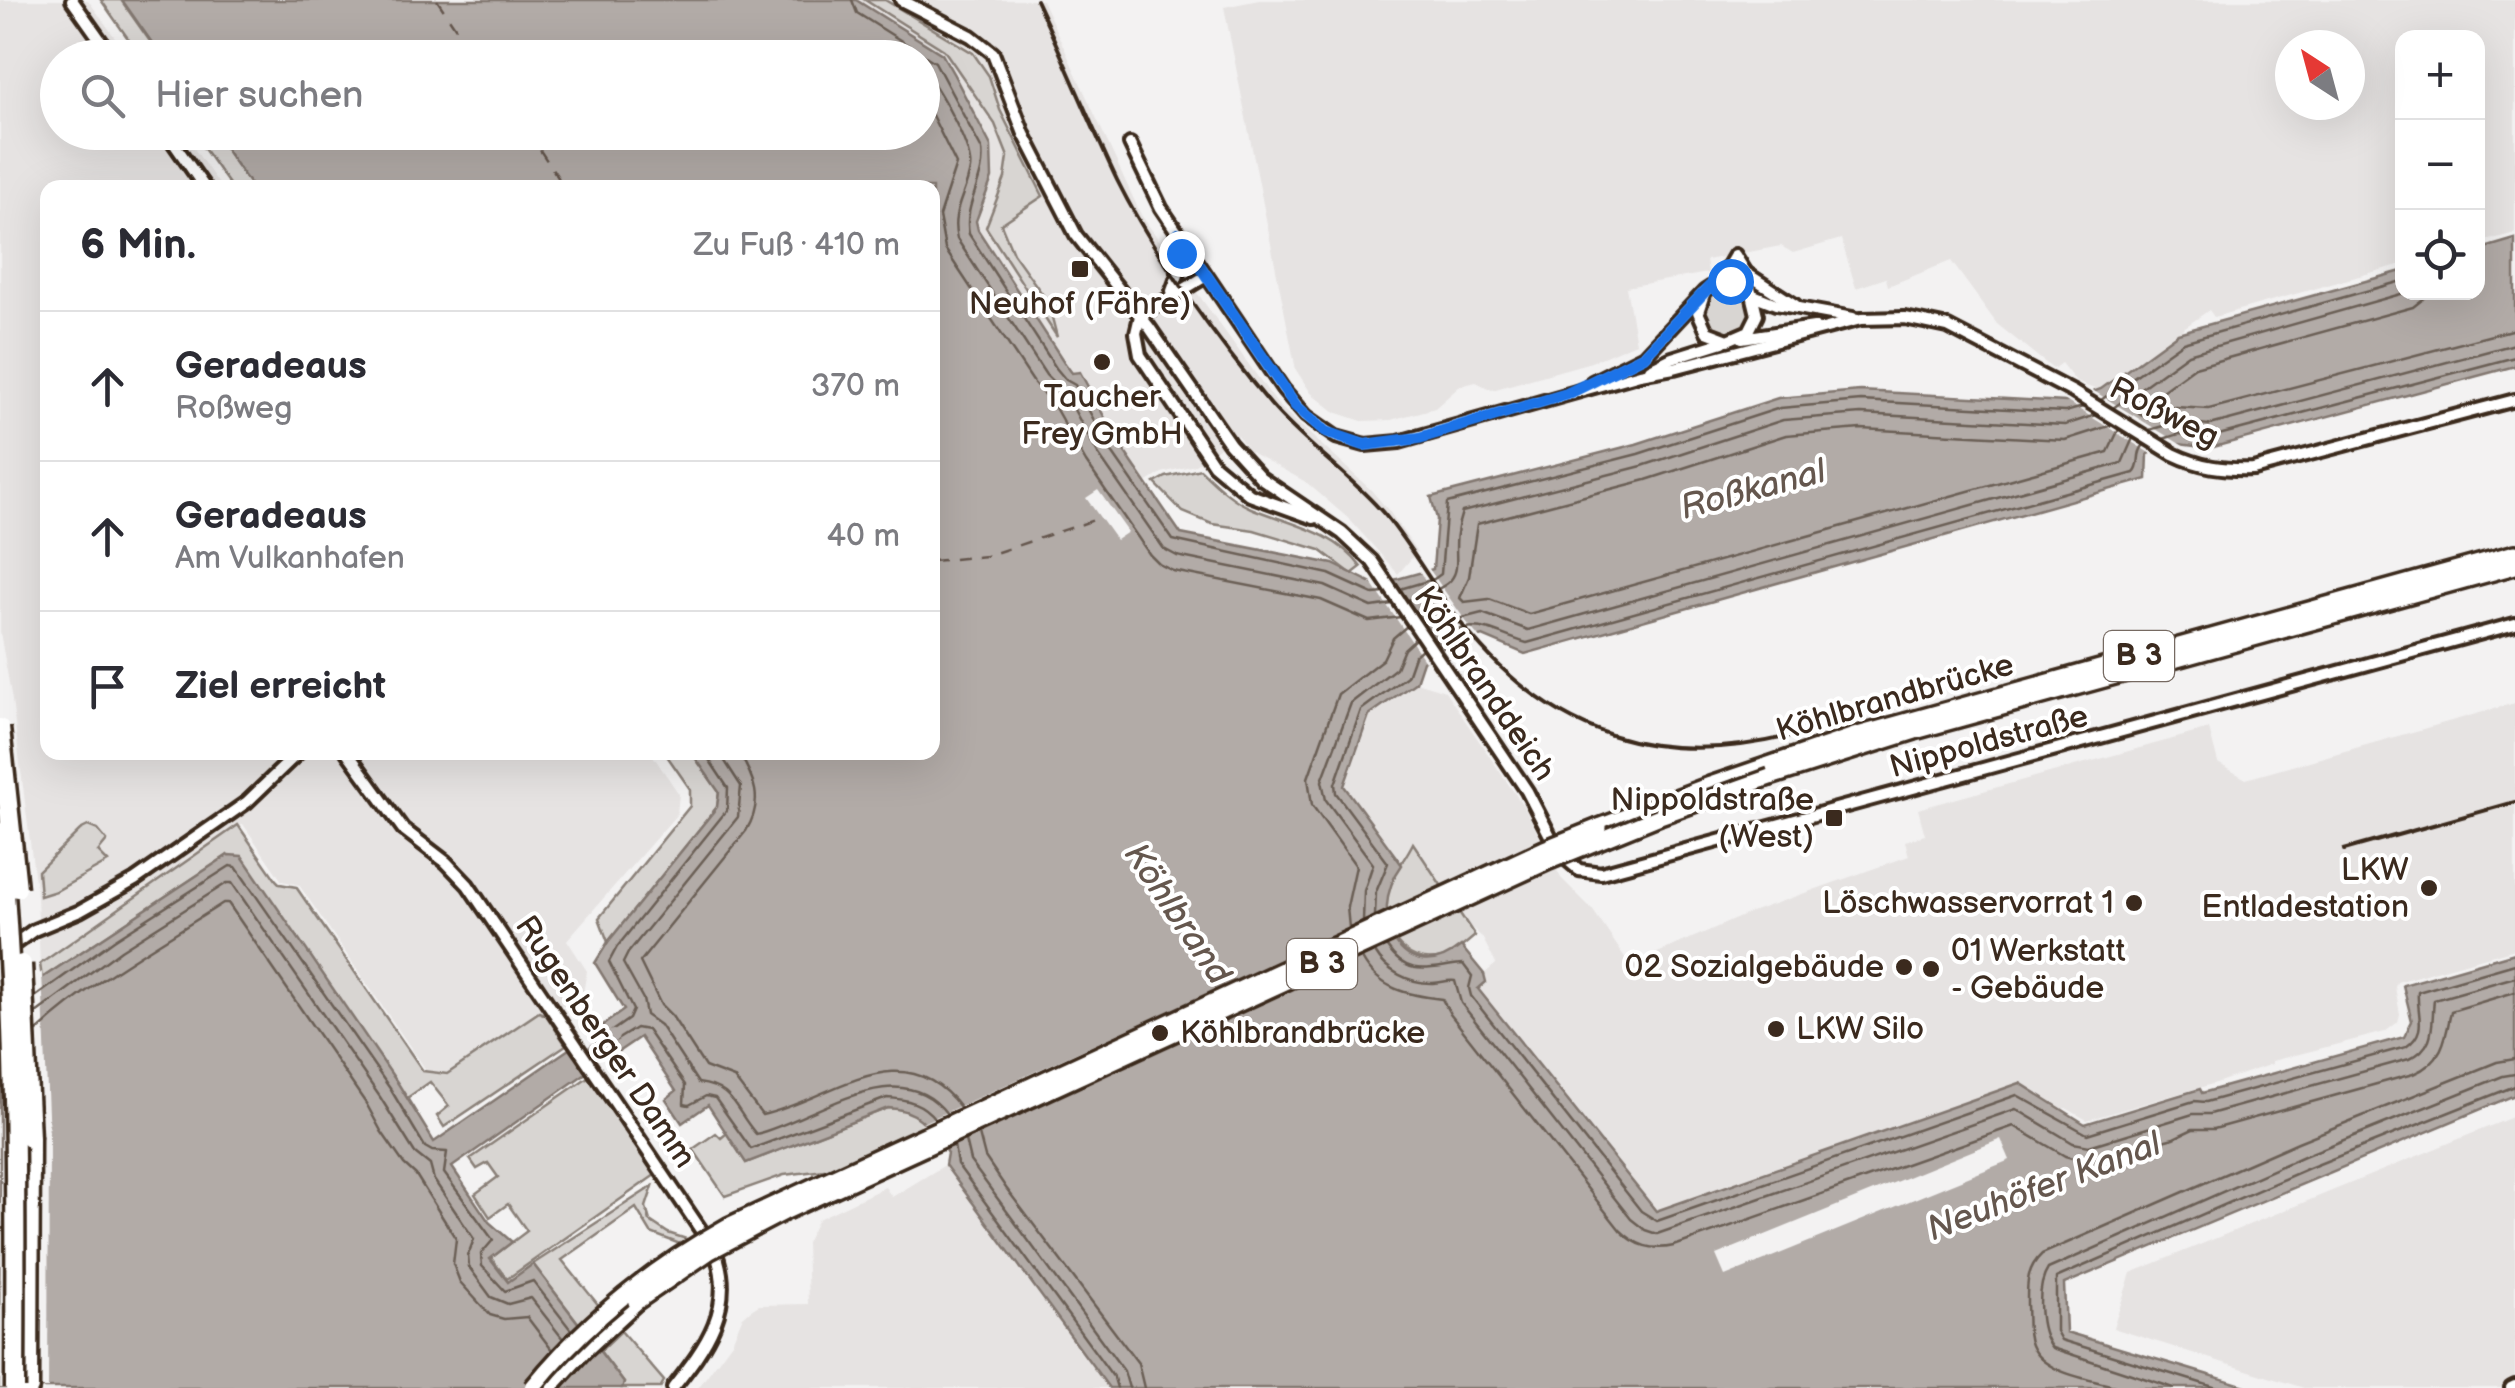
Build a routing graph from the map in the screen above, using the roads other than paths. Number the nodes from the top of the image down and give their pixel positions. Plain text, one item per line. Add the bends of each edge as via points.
1 (72, 0) edge
2 (901, 0) edge
3 (100, 40) edge
4 (1130, 144) dead end
5 (179, 150) edge
6 (199, 180) edge
7 (1178, 234) junction
8 (1746, 272) junction
9 (1206, 276) junction
10 (1718, 282) junction
11 (1705, 291) junction
12 (1751, 293) junction
13 (1169, 296) junction
14 (1800, 309) junction
15 (1140, 316) junction
16 (1861, 319) junction
17 (1832, 326) junction
18 (1735, 339) junction
19 (1640, 374) junction
20 (1567, 394) junction
21 (2515, 400) edge
22 (1329, 524) junction
23 (2515, 553) edge
24 (2515, 566) edge
25 (2515, 624) edge
26 (0, 728) edge
27 (291, 760) edge
28 (353, 760) edge
29 (0, 832) edge
30 (1592, 874) joint
31 (0, 956) edge
32 (15, 1388) edge
33 (29, 1388) edge
34 (532, 1388) edge
35 (549, 1388) edge
36 (673, 1388) edge

1 - 3 street
2 - 15 street, Köhlbranddeich via 992,53 1069,224
4 - 7 street, Roßweg
5 - 6 street
7 - 9 street, Roßweg
7 - 13 street via 1181,267
8 - 10 street, Roßweg via 1734,255
8 - 12 street
8 - 14 street, Roßweg
9 - 13 street
9 - 20 street, Roßweg via 1296,406 1349,442 1380,446 1409,440
10 - 11 street, Roßweg
10 - 12 street, Roßweg via 1738,282
11 - 18 street via 1700,323 1714,337
11 - 20 street, Roßweg via 1644,356
12 - 14 street, Roßweg
12 - 18 street via 1755,320
13 - 15 street
14 - 16 street, Roßweg
15 - 22 street, Köhlbranddeich via 1240,457
15 - 22 street, Köhlbranddeich via 1140,355 1214,464 1250,495
16 - 17 street, Roßweg
16 - 21 street, Roßweg via 1905,318 1948,328 2202,466 2253,469
17 - 18 street, Roßweg
17 - 19 street, Roßweg
18 - 19 street, Roßweg
19 - 20 street, Roßweg
22 - 30 street, Köhlbranddeich via 1382,575 1526,791 1554,847
23 - 34 main road, Köhlbrandbrücke / B 3, bridge via 1868,732 1544,849 728,1226 616,1302
24 - 35 main road, Köhlbrandbrücke / B 3, bridge via 1854,748 1590,844 759,1224 644,1295
25 - 30 street, Nippoldstraße
26 - 33 highway, bridge via 26,1016
27 - 31 street via 256,795 135,880 34,930
28 - 36 street, Rugenberger Damm via 403,829 468,885 706,1235 722,1268 721,1312
29 - 32 highway, bridge via 16,1138

